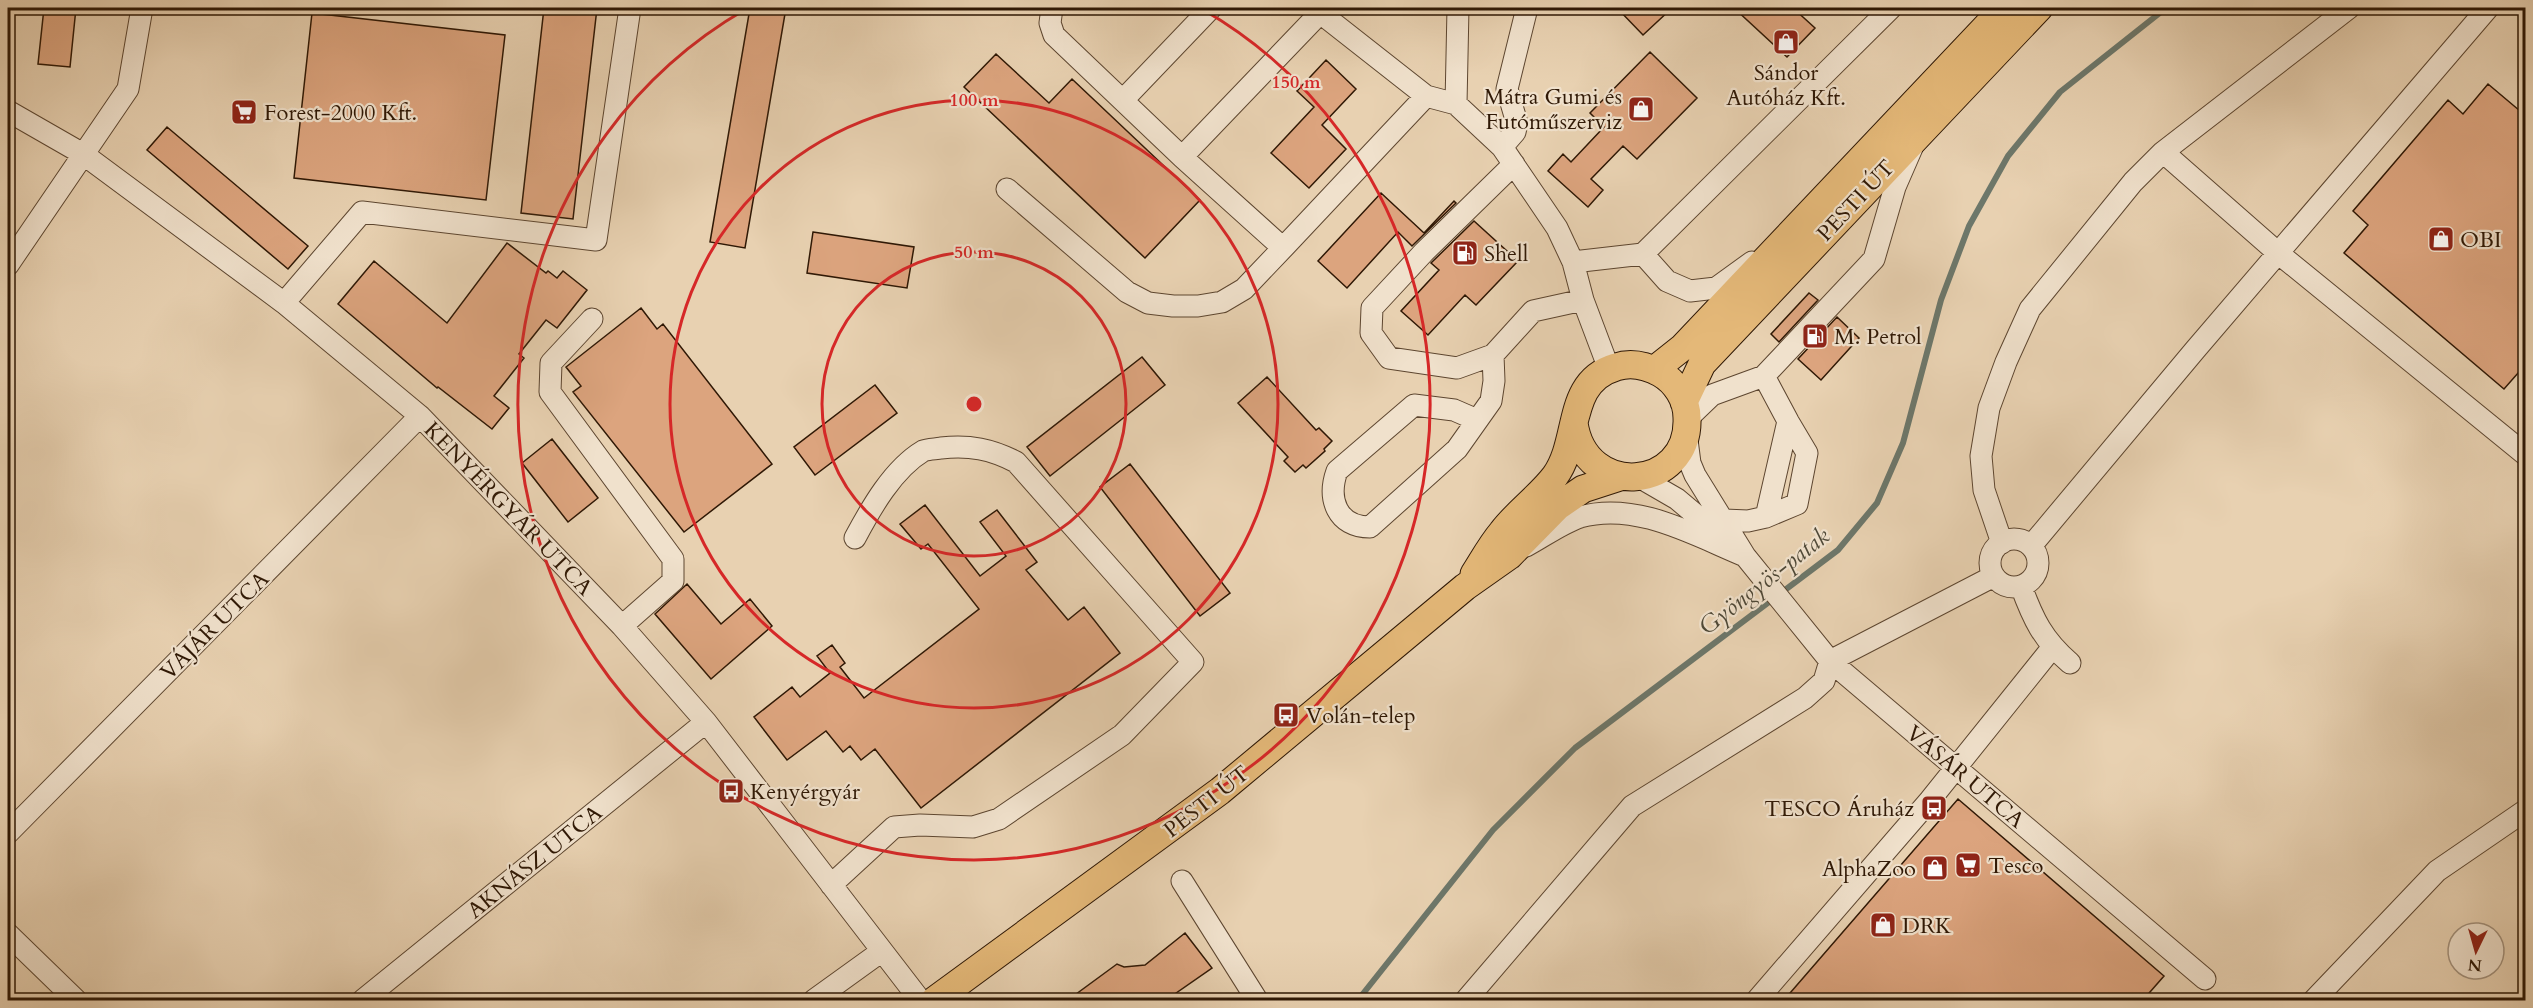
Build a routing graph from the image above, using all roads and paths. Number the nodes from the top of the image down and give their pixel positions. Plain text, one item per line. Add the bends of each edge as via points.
1 (142, 8) edge
2 (630, 8) edge
3 (1052, 8) edge
4 (1211, 8) edge
5 (1458, 8) edge
6 (1527, 8) edge
7 (1891, 8) edge
8 (2004, 8) edge
9 (2039, 8) edge
10 (2349, 8) edge
11 (2488, 8) edge
12 (1317, 10) edge
13 (1426, 96) junction
14 (1123, 100) junction
15 (1456, 104) junction
16 (8, 111) edge
17 (1920, 131) junction
18 (2163, 152) junction
19 (83, 154) junction
20 (1508, 155) junction
21 (1182, 157) junction
22 (1007, 189) dead end
23 (1792, 233) junction
24 (1283, 248) junction
25 (2278, 253) junction
26 (1643, 254) junction
27 (1573, 262) junction
28 (8, 265) edge
29 (1583, 300) junction
30 (285, 303) junction
31 (592, 319) dead end
32 (1493, 355) junction
33 (1609, 369) junction
34 (1654, 370) junction
35 (1764, 376) junction
36 (420, 416) junction
37 (1686, 418) junction
38 (1477, 420) junction
39 (1574, 423) junction
40 (2526, 455) edge
41 (1629, 477) junction
42 (1724, 520) junction
43 (855, 538) dead end
44 (2002, 543) junction
45 (2031, 546) junction
46 (1509, 556) junction
47 (1749, 562) junction
48 (1994, 576) junction
49 (2021, 586) junction
50 (1465, 587) junction
51 (622, 626) junction
52 (2052, 648) junction
53 (1830, 660) junction
54 (2070, 663) dead end
55 (706, 722) junction
56 (1956, 767) junction
57 (2526, 810) edge
58 (8, 833) edge
59 (1182, 881) dead end
60 (831, 885) junction
61 (8, 934) edge
62 (882, 951) junction
63 (2205, 979) dead end
64 (73, 999) edge
65 (363, 1000) edge
66 (814, 1000) edge
67 (920, 1000) edge
68 (935, 1000) edge
69 (1257, 1000) edge
70 (1466, 1000) edge
71 (1757, 1000) edge
72 (2314, 1000) edge

1 - 19 street via 128,89
2 - 30 street via 596,240 362,212
3 - 14 street via 1050,23 1054,35
4 - 14 street
5 - 15 street
6 - 20 street via 1507,89 1517,123
7 - 26 street
8 - 23 main road, PESTI ÚT
9 - 17 main road, PESTI ÚT
10 - 18 street
11 - 25 street
12 - 13 street
12 - 21 street
13 - 15 street
13 - 24 street
14 - 21 street
15 - 20 street
16 - 19 street, KENYÉRGYÁR UTCA
17 - 35 street via 1895,187 1874,259
17 - 37 main road, PESTI ÚT via 1702,364
18 - 25 street
18 - 44 street via 2133,182 2030,309 2006,362 1989,408 1981,456 1984,490
19 - 28 street
19 - 30 street, KENYÉRGYÁR UTCA
20 - 27 street via 1557,228
20 - 32 street via 1372,308 1371,333 1389,358 1457,368
21 - 24 street
22 - 24 street via 1127,292 1148,303 1198,306 1222,302 1244,289
23 - 26 street via 1716,288 1690,291 1667,281
23 - 34 main road, PESTI ÚT via 1683,347
25 - 40 street
25 - 45 street
26 - 27 street
27 - 29 street
29 - 32 street via 1533,311
29 - 33 street
30 - 36 street, KENYÉRGYÁR UTCA
31 - 51 street via 551,363 550,392 673,559 673,581
32 - 38 street via 1491,400
33 - 34 main road via 1632,365
33 - 39 main road, PESTI ÚT via 1583,391
34 - 37 main road via 1672,383
35 - 37 street via 1712,395
35 - 42 street via 1788,421 1767,517
36 - 51 street, KENYÉRGYÁR UTCA
36 - 58 street, VÁJÁR UTCA
37 - 41 main road, PESTI ÚT via 1682,445 1666,465
37 - 42 street, VÁSÁR UTCA via 1690,463
38 - 38 street via 1457,449 1370,527 1358,527 1341,516 1333,496 1337,471 1413,405 1454,410
39 - 41 main road via 1585,454 1601,469
39 - 50 main road, PESTI ÚT via 1567,452 1554,478 1502,532
41 - 46 main road, PESTI ÚT via 1583,489 1557,507
41 - 47 street, VÁSÁR UTCA via 1657,485 1677,499
42 - 47 street, VÁSÁR UTCA
43 - 60 street via 877,498 924,450 975,447 995,451 1016,462 1193,662 1122,735 999,819 973,827 894,827
44 - 45 street via 2014,540
44 - 48 street via 1991,558
45 - 49 street via 2037,569 2034,577
46 - 47 street via 1579,518 1613,514 1648,517
46 - 50 main road, PESTI ÚT
47 - 53 street, VÁSÁR UTCA
48 - 49 street via 2003,585
48 - 53 street
49 - 52 street via 2034,621
50 - 68 main road, PESTI ÚT via 1220,791
51 - 55 street, KENYÉRGYÁR UTCA
52 - 54 street
52 - 56 street
53 - 56 street, VÁSÁR UTCA
53 - 70 street via 1824,681 1805,698 1632,806
55 - 60 street, KENYÉRGYÁR UTCA
55 - 65 street, AKNÁSZ UTCA
56 - 63 street, VÁSÁR UTCA
56 - 71 street
57 - 72 street via 2437,871
59 - 69 street
60 - 62 street, KENYÉRGYÁR UTCA
61 - 64 street
62 - 66 street
62 - 67 street, KENYÉRGYÁR UTCA

